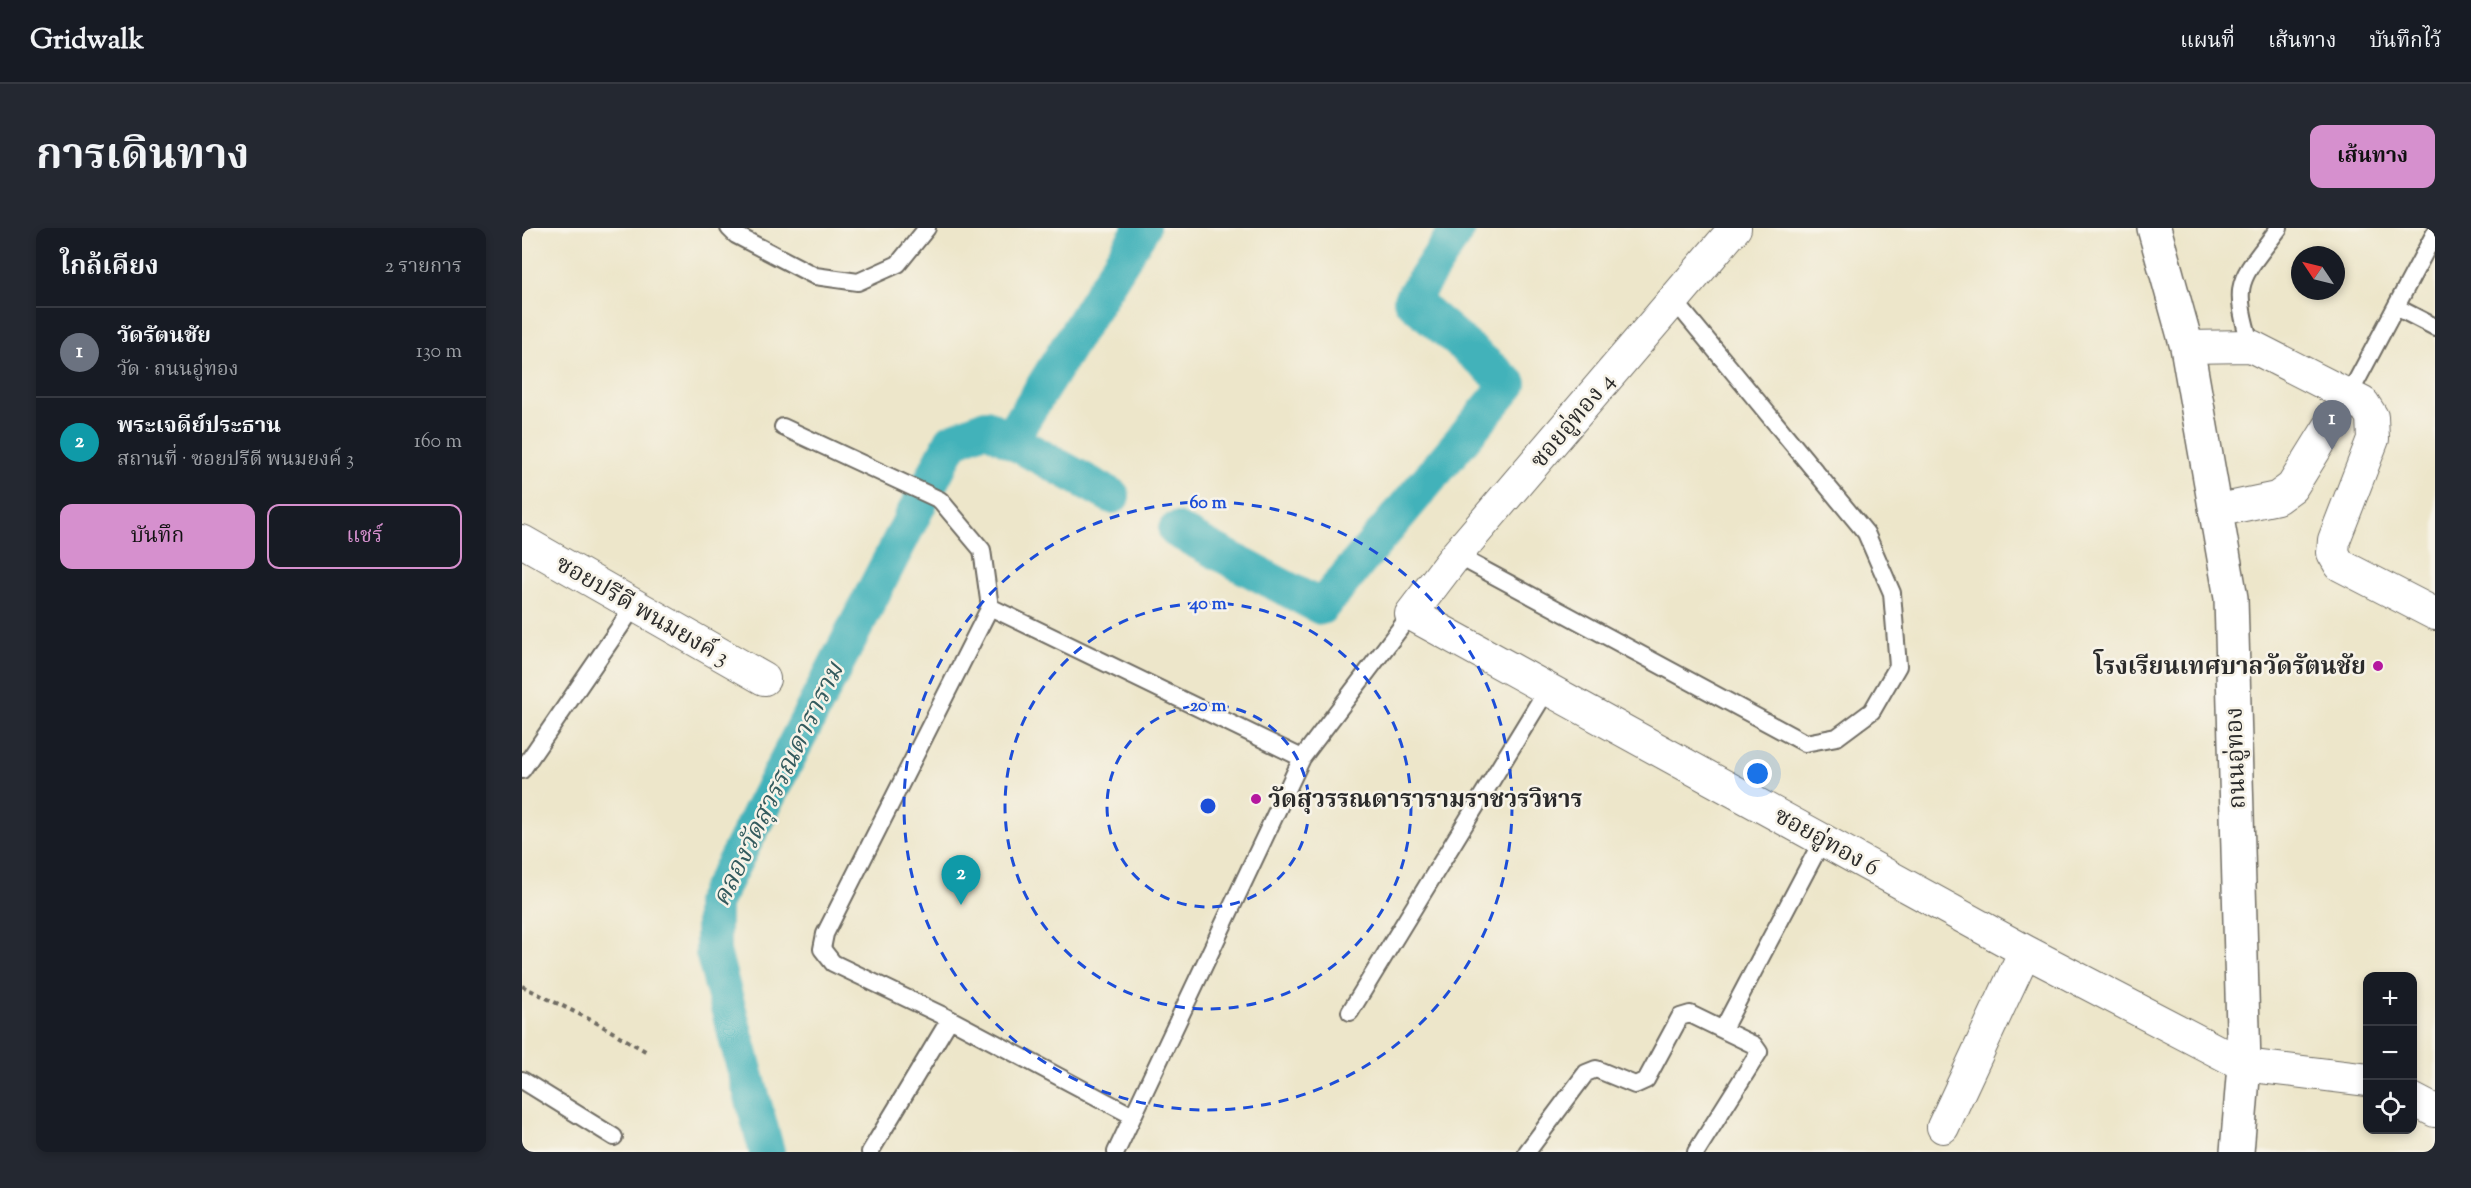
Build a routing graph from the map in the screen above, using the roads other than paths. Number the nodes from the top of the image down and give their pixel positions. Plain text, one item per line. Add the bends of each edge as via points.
1 (729, 228) edge
2 (927, 228) edge
3 (1735, 228) edge
4 (2154, 228) edge
5 (2279, 228) edge
6 (2435, 233) edge
7 (1674, 300) junction
8 (2396, 307) junction
9 (2435, 327) edge
10 (2251, 346) junction
11 (2187, 347) junction
12 (2349, 394) junction
13 (783, 427) dead end
14 (2215, 511) junction
15 (522, 541) edge
16 (1456, 555) junction
17 (635, 605) junction
18 (990, 607) junction
19 (1411, 614) junction
20 (2435, 614) edge
21 (764, 679) dead end
22 (1548, 688) junction
23 (1302, 758) junction
24 (522, 770) edge
25 (1823, 839) junction
26 (2025, 951) junction
27 (1350, 1012) dead end
28 (950, 1019) junction
29 (1723, 1029) junction
30 (2244, 1065) junction
31 (522, 1080) edge
32 (2363, 1080) edge
33 (2417, 1102) edge
34 (2435, 1111) edge
35 (1131, 1115) junction
36 (1943, 1127) dead end
37 (614, 1137) dead end
38 (870, 1152) edge
39 (1116, 1152) edge
40 (1527, 1152) edge
41 (1696, 1152) edge
42 (2237, 1152) edge

1 - 2 lane via 815,276 858,282 898,264
3 - 7 street, ซอยอู่ทอง 4
4 - 11 main road, ถนนอู่ทอง
5 - 10 lane via 2245,275 2238,293
6 - 8 lane
7 - 16 street, ซอยอู่ทอง 4
7 - 16 lane via 1866,533 1892,593 1898,666 1872,711 1837,737 1805,743
8 - 9 lane
8 - 12 lane
10 - 11 street
10 - 12 street
11 - 14 main road, ถนนอู่ทอง
12 - 14 street via 2292,487 2277,498
12 - 20 street via 2363,403 2372,417 2373,438 2334,540 2333,553 2340,564
13 - 18 lane via 940,500 982,550
14 - 30 main road, ถนนอู่ทอง via 2230,598
15 - 17 street, ซอยปรีดี พนมยงค์ 3
16 - 19 street, ซอยอู่ทอง 4
17 - 21 street, ซอยปรีดี พนมยงค์ 3
17 - 24 lane
18 - 23 lane
18 - 28 lane via 825,934 822,949 833,963
19 - 22 street, ซอยอู่ทอง 6
19 - 23 lane
22 - 25 street, ซอยอู่ทอง 6
22 - 27 lane
23 - 35 lane
25 - 26 street, ซอยอู่ทอง 6
25 - 29 lane
26 - 30 street, ซอยอู่ทอง 6
26 - 36 street
28 - 35 lane
28 - 38 lane
29 - 40 lane via 1690,1014 1680,1017 1641,1084 1596,1069 1586,1073
29 - 41 lane via 1754,1045 1759,1052
30 - 32 street
30 - 42 main road, ถนนอู่ทอง
31 - 37 lane
33 - 34 street
35 - 39 lane

